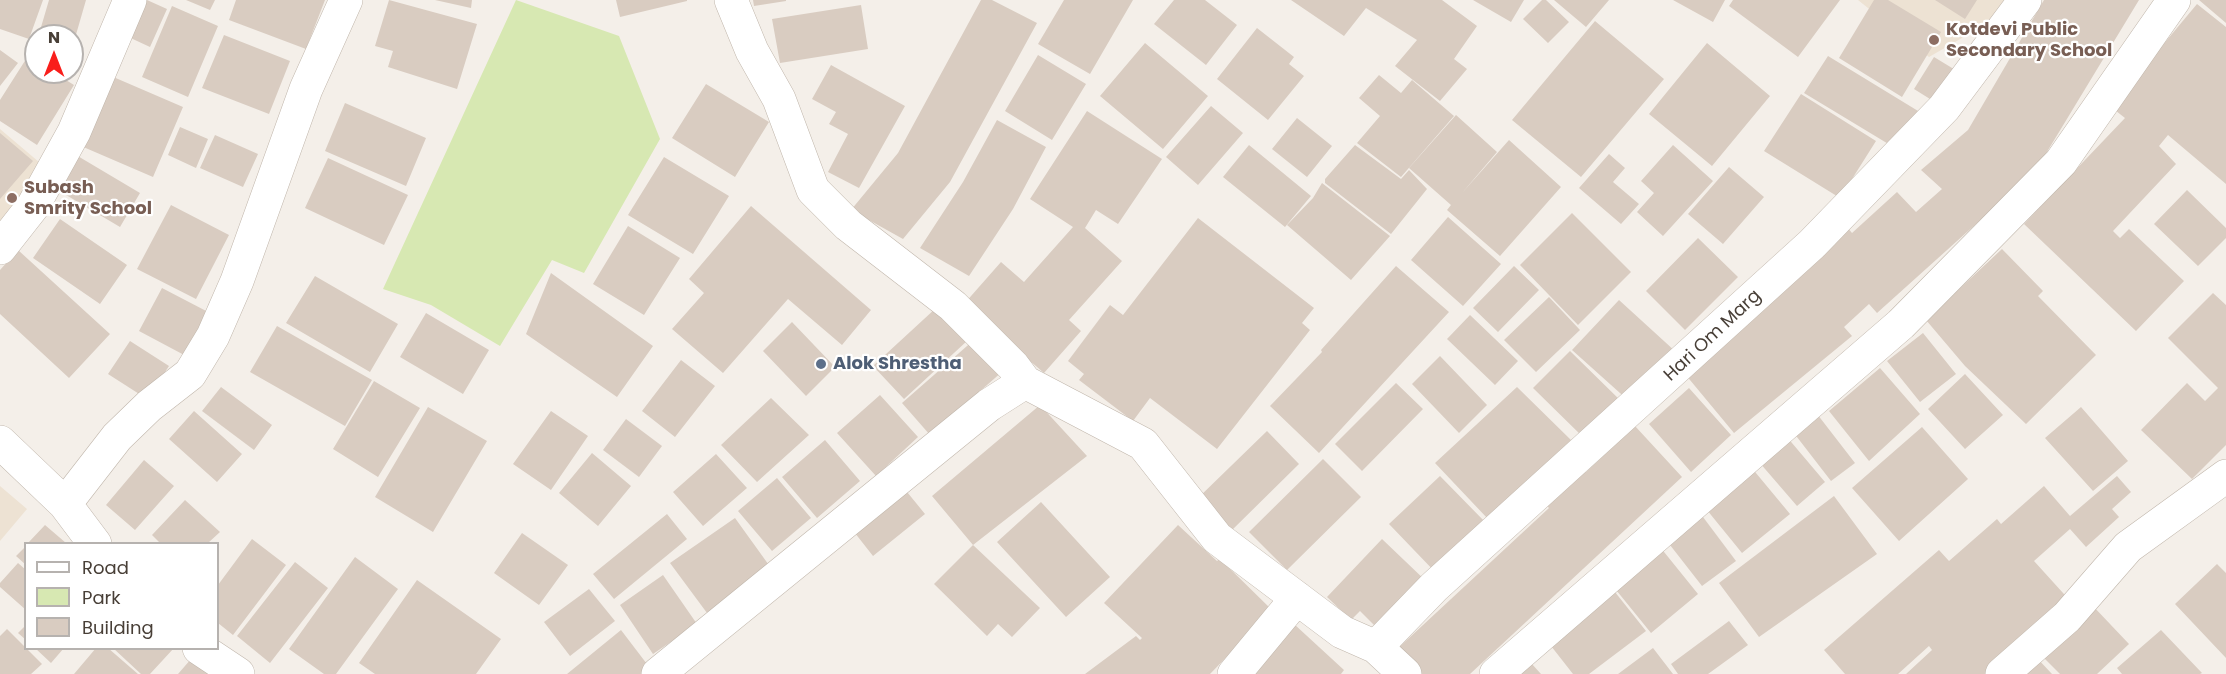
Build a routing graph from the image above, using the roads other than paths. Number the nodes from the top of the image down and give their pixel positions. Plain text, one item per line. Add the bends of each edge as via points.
1 (130, 0) edge
2 (346, 0) edge
3 (731, 0) edge
4 (2025, 0) edge
5 (2174, 0) edge
6 (0, 248) edge
7 (1025, 382) junction
8 (0, 442) edge
9 (2226, 476) edge
10 (65, 504) junction
11 (94, 542) edge
12 (1297, 598) junction
13 (1376, 647) junction
14 (202, 650) edge
15 (238, 674) edge
16 (658, 674) edge
17 (1234, 674) edge
18 (1405, 674) edge
19 (1496, 674) edge
20 (2002, 674) edge

1 - 6 street via 74,132 33,206
2 - 10 street via 306,88 237,281 213,336 190,374 117,437
3 - 7 street via 752,51 779,99 813,190 848,225 953,306 1014,366
4 - 13 street, Hari Om Marg via 1944,108 1812,244 1434,587
5 - 19 street via 2061,162 1901,324
7 - 12 street via 1143,444 1217,538
7 - 16 street via 989,405
8 - 10 street
9 - 20 street via 2127,547 2067,617
10 - 11 street
12 - 13 street via 1342,632
12 - 17 street
13 - 18 street
14 - 15 street

